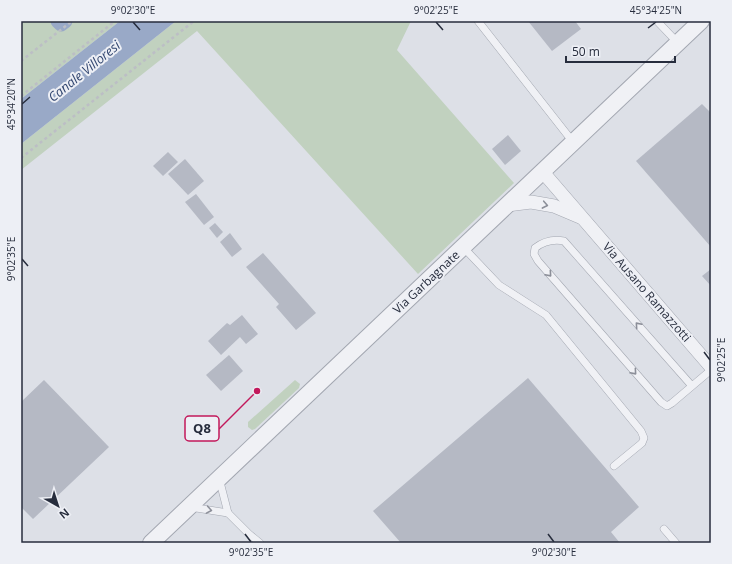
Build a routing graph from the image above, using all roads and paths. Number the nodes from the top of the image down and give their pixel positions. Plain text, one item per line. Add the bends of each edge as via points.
1 (72, 21) edge
2 (115, 21) edge
3 (194, 21) edge
4 (478, 21) edge
5 (657, 21) edge
6 (701, 21) edge
7 (678, 43) junction
8 (21, 62) edge
9 (21, 96) edge
10 (573, 142) junction
11 (21, 158) edge
12 (542, 171) junction
13 (507, 205) junction
14 (583, 218) junction
15 (463, 247) junction
16 (711, 367) edge
17 (711, 370) edge
18 (692, 386) junction
19 (614, 466) dead end
20 (219, 478) junction
21 (189, 507) junction
22 (228, 513) junction
23 (664, 529) dead end
24 (151, 543) edge
25 (260, 543) edge
26 (676, 543) edge

1 - 8 path
2 - 9 path
3 - 11 path
4 - 10 lane
5 - 7 lane
6 - 7 street, Via Garbagnate
7 - 10 street, Via Garbagnate
10 - 12 street, Via Garbagnate
12 - 13 street, Via Garbagnate
12 - 14 street, Via Ausano Ramazzotti
13 -> 14 street, Via Ausano Ramazzotti via 531,202 554,206
13 - 15 street, Via Garbagnate
14 - 16 street, Via Ausano Ramazzotti
15 - 19 lane via 499,285 546,315 641,431 644,438 642,442
15 - 20 street, Via Garbagnate
17 - 18 lane
18 -> 18 lane via 564,241 548,241 535,248 534,254 538,261 660,402 667,406
20 - 21 street, Via Garbagnate
20 - 22 lane
21 -> 22 lane
21 - 24 street, Via Garbagnate
22 - 25 lane
23 - 26 lane

